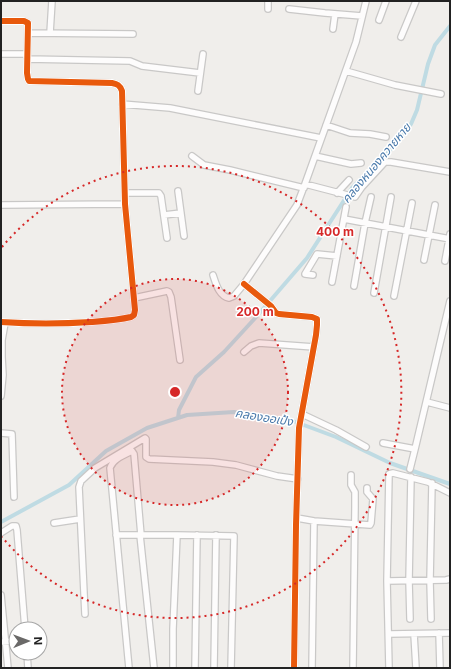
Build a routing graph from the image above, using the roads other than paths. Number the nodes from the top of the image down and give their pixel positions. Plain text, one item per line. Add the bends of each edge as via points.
1 (52, 1) edge
2 (268, 1) edge
3 (366, 1) edge
4 (386, 1) edge
5 (416, 1) edge
6 (268, 9) dead end
7 (289, 9) dead end
8 (335, 14) junction
9 (362, 16) junction
10 (379, 20) dead end
11 (1, 21) edge
12 (333, 29) dead end
13 (28, 33) junction
14 (50, 33) junction
15 (133, 34) dead end
16 (402, 37) dead end
17 (1, 54) edge
18 (203, 54) dead end
19 (27, 56) junction
20 (346, 71) junction
21 (200, 73) junction
22 (198, 91) dead end
23 (441, 94) dead end
24 (122, 104) junction
25 (326, 125) junction
26 (386, 136) dead end
27 (322, 138) junction
28 (192, 156) dead end
29 (315, 156) junction
30 (361, 163) dead end
31 (450, 172) edge
32 (349, 180) dead end
33 (305, 186) junction
34 (178, 191) dead end
35 (125, 193) junction
36 (340, 193) junction
37 (371, 197) dead end
38 (392, 197) dead end
39 (412, 202) dead end
40 (125, 204) junction
41 (1, 205) edge
42 (435, 205) dead end
43 (346, 208) dead end
44 (181, 213) junction
45 (164, 216) junction
46 (344, 219) junction
47 (365, 223) junction
48 (386, 226) junction
49 (407, 231) junction
50 (184, 236) dead end
51 (429, 236) junction
52 (450, 237) edge
53 (167, 238) dead end
54 (337, 256) junction
55 (424, 260) dead end
56 (445, 261) dead end
57 (213, 275) dead end
58 (313, 275) dead end
59 (332, 282) dead end
60 (244, 284) junction
61 (354, 286) dead end
62 (374, 293) dead end
63 (394, 296) dead end
64 (134, 298) junction
65 (450, 302) edge
66 (3, 323) edge
67 (314, 347) junction
68 (244, 352) dead end
69 (180, 360) dead end
70 (1, 396) edge
71 (427, 402) junction
72 (450, 408) edge
73 (301, 415) junction
74 (1, 434) edge
75 (383, 443) dead end
76 (366, 447) dead end
77 (415, 449) junction
78 (410, 468) dead end
79 (351, 475) dead end
80 (411, 477) junction
81 (298, 479) junction
82 (432, 483) junction
83 (368, 488) dead end
84 (450, 493) edge
85 (14, 497) dead end
86 (297, 518) junction
87 (80, 519) junction
88 (314, 521) junction
89 (54, 522) dead end
90 (354, 524) junction
91 (1, 533) edge
92 (116, 535) junction
93 (141, 535) junction
94 (177, 535) junction
95 (197, 535) junction
96 (216, 536) junction
97 (450, 579) edge
98 (430, 580) junction
99 (387, 581) junction
100 (409, 581) junction
101 (1, 595) edge
102 (85, 614) dead end
103 (410, 619) dead end
104 (431, 619) dead end
105 (24, 621) edge
106 (438, 633) junction
107 (450, 633) edge
108 (389, 634) junction
109 (414, 634) junction
110 (3, 642) edge
111 (8, 668) edge
112 (129, 668) edge
113 (154, 668) edge
114 (173, 668) edge
115 (195, 668) edge
116 (214, 668) edge
117 (231, 668) edge
118 (294, 668) edge
119 (312, 668) edge
120 (353, 668) edge
121 (390, 668) edge
122 (416, 668) edge
123 (440, 668) edge

1 - 14 street
2 - 6 street
3 - 9 street
4 - 10 street
5 - 16 street
7 - 8 street
8 - 9 street
8 - 12 street
9 - 20 street
11 - 13 street via 26,22
13 - 14 street
13 - 19 street
14 - 15 street
17 - 19 street
18 - 21 street
19 - 21 street via 130,61 142,66
19 - 24 street via 29,82 116,84 122,91
20 - 23 street via 395,85
20 - 25 street
21 - 22 street
24 - 27 street via 170,108
24 - 35 street
25 - 26 street via 350,133
25 - 27 street
27 - 29 street
28 - 33 street via 204,165
29 - 30 street via 347,163
29 - 33 street
31 - 36 street via 385,162 355,197
32 - 36 street
33 - 36 street
33 - 60 street via 297,205
34 - 44 street
35 - 40 street
35 - 45 street via 159,194
37 - 47 street
38 - 48 street
39 - 49 street
40 - 41 street
40 - 64 street
42 - 51 street
43 - 46 street
44 - 45 street
44 - 50 street
45 - 53 street
46 - 47 street
46 - 54 street
47 - 48 street
47 - 61 street
48 - 49 street
48 - 62 street
49 - 51 street
49 - 63 street
51 - 52 street
51 - 55 street
52 - 56 street
54 - 58 street via 317,254 305,274
54 - 59 street
57 - 60 street via 219,291 226,298 234,296
60 - 67 street via 276,313 312,316 316,319
64 - 66 street via 135,313 128,318 84,322
64 - 69 street via 169,292
65 - 71 street
66 - 70 street
67 - 68 street via 259,343
67 - 73 street
71 - 72 street
71 - 77 street
73 - 76 street via 336,430
73 - 81 street
74 - 85 street via 12,434
75 - 77 street
77 - 78 street
79 - 90 street via 351,485 355,492
80 - 82 street
80 - 99 street via 393,473 389,476
80 - 100 street
81 - 86 street
81 - 87 street via 236,465 149,459 146,458 144,438 95,468 81,481
82 - 84 street
82 - 98 street
83 - 90 street via 367,492 373,499 371,524
86 - 88 street
86 - 118 street
87 - 89 street
87 - 102 street
88 - 90 street
88 - 119 street
90 - 120 street
91 - 105 street via 16,526
92 - 93 street
92 - 93 street via 110,468 115,460 132,451
92 - 112 street
93 - 94 street
93 - 113 street
94 - 95 street
94 - 114 street
95 - 96 street
95 - 115 street
96 - 116 street
96 - 117 street via 234,536
97 - 98 street
98 - 100 street
98 - 104 street
99 - 100 street
99 - 108 street
100 - 103 street
101 - 110 street
106 - 107 street
106 - 109 street
106 - 123 street
108 - 109 street
108 - 121 street
109 - 122 street
110 - 111 street

